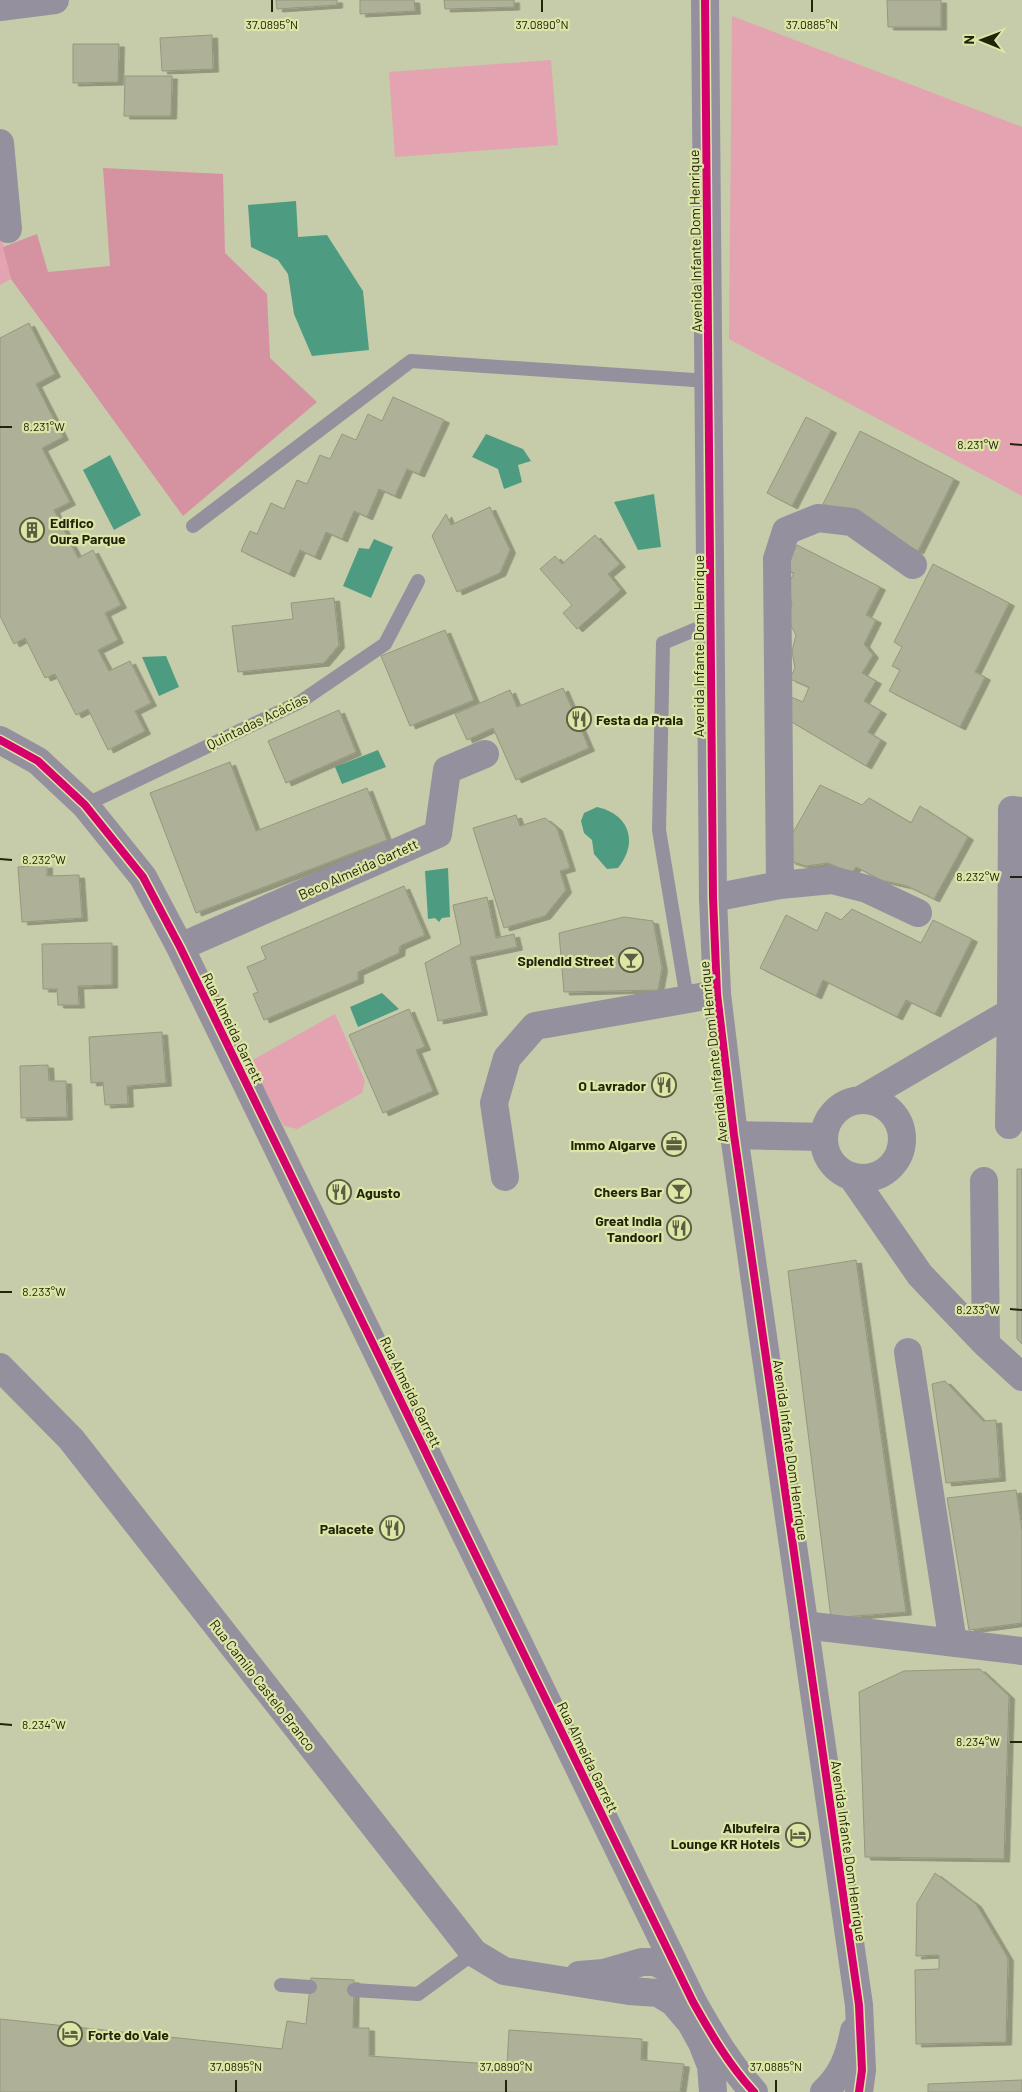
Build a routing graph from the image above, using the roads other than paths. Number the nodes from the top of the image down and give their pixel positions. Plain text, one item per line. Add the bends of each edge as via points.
1 (55, 0) edge
2 (705, 0) edge
3 (0, 7) edge
4 (0, 143) edge
5 (8, 229) dead end
6 (709, 381) junction
7 (193, 526) dead end
8 (913, 565) dead end
9 (418, 581) dead end
10 (711, 623) junction
11 (0, 740) edge
12 (485, 754) dead end
13 (85, 805) junction
14 (1022, 811) edge
15 (780, 885) junction
16 (713, 898) junction
17 (918, 913) dead end
18 (180, 947) junction
19 (717, 994) junction
20 (687, 999) junction
21 (1011, 1012) junction
22 (862, 1099) junction
23 (1009, 1125) dead end
24 (734, 1135) junction
25 (824, 1137) junction
26 (505, 1177) dead end
27 (852, 1177) junction
28 (984, 1182) dead end
29 (986, 1344) junction
30 (908, 1352) dead end
31 (0, 1367) edge
32 (1022, 1377) edge
33 (804, 1625) junction
34 (954, 1643) junction
35 (1022, 1651) edge
36 (474, 1953) junction
37 (679, 1974) junction
38 (540, 1977) junction
39 (281, 1985) dead end
40 (310, 1987) dead end
41 (354, 1990) dead end
42 (859, 2005) junction
43 (714, 2092) edge
44 (754, 2092) edge
45 (824, 2092) edge
46 (859, 2092) edge

1 - 3 street
2 - 6 street, Avenida Infante Dom Henrique
4 - 5 street
6 - 7 lane via 410,361
6 - 10 street, Avenida Infante Dom Henrique
8 - 15 street via 852,522 818,518 786,531 778,559
9 - 13 lane, Quintadas Acácias via 385,644 300,702
10 - 16 street, Avenida Infante Dom Henrique
10 - 20 lane via 663,643 659,830
11 - 13 street, Rua Almeida Garrett via 38,761
12 - 18 street, Beco Almeida Gartett via 447,770 438,834
13 - 18 street, Rua Almeida Garrett via 143,877
14 - 21 street via 1012,810
15 - 16 street
15 - 17 street via 832,880 867,889
16 - 19 street, Avenida Infante Dom Henrique
18 - 37 street, Rua Almeida Garrett
19 - 20 street
19 - 24 street, Avenida Infante Dom Henrique
20 - 26 street via 535,1026 507,1058 494,1103
21 - 22 street
21 - 23 street
22 - 25 street via 846,1103 830,1116
22 - 27 street via 877,1101 888,1108 897,1117 903,1138 900,1154 890,1169 872,1178
24 - 25 street
24 - 33 street, Avenida Infante Dom Henrique
25 - 27 street via 828,1157 839,1170
27 - 29 street via 920,1275
28 - 29 street
29 - 32 street
30 - 34 street
31 - 36 street, Rua Camilo Castelo Branco via 70,1439
33 - 34 street
33 - 42 street, Avenida Infante Dom Henrique
34 - 35 street
36 - 38 street, Rua Camilo Castelo Branco via 504,1971
36 - 41 lane via 418,1994
37 - 38 street, Rua Camilo Castelo Branco via 655,1962 642,1962 604,1973
37 - 44 street, Rua Almeida Garrett via 722,2052
38 - 43 street, Rua Camilo Castelo Branco via 658,1993 673,2002 691,2023 702,2043 711,2066
39 - 40 lane
42 - 45 street via 848,2057
42 - 46 street, Avenida Infante Dom Henrique via 862,2070

